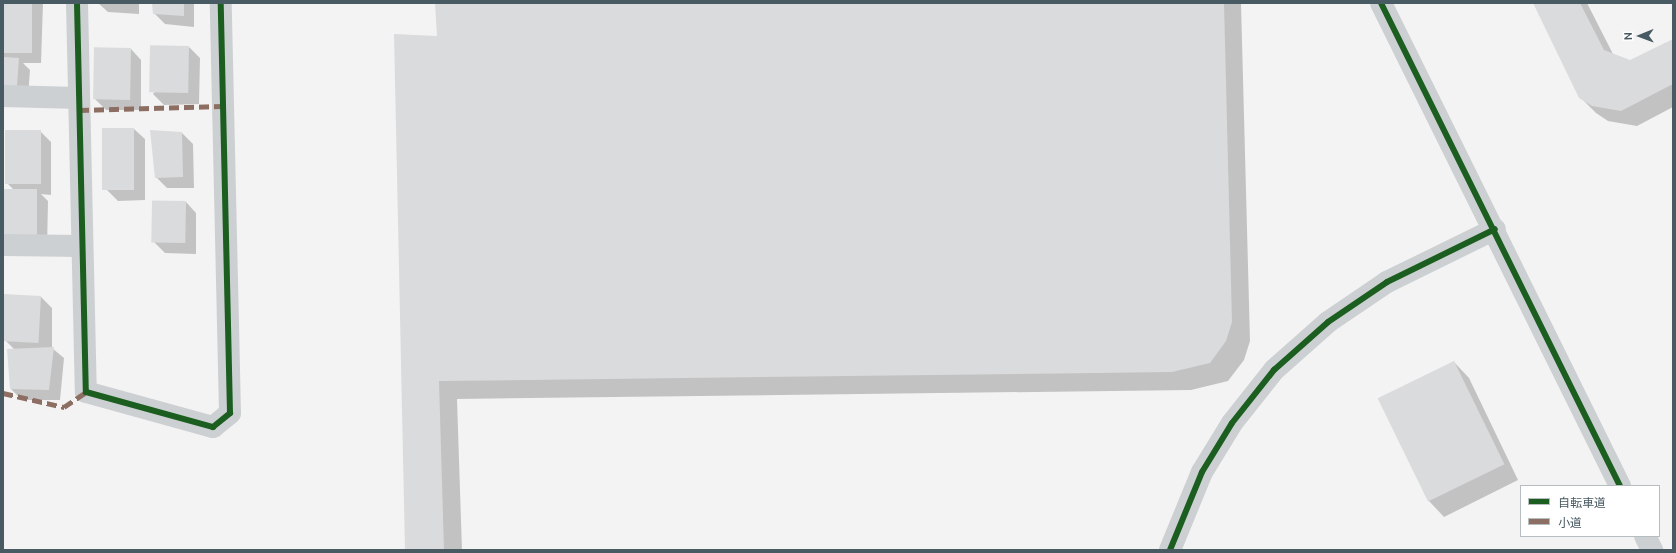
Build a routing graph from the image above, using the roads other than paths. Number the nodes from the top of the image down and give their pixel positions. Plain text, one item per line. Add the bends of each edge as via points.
1 (77, 3) edge
2 (221, 3) edge
3 (1381, 3) edge
4 (3, 96) edge
5 (79, 98) junction
6 (1495, 229) junction
7 (3, 245) edge
8 (81, 246) junction
9 (1620, 485) edge
10 (1646, 537) edge
11 (1170, 550) edge
12 (1652, 550) edge

1 - 5 street
2 - 8 street via 230,414 213,427 86,392
3 - 6 street
4 - 5 street
5 - 8 street
6 - 9 street
6 - 11 street via 1388,282 1328,322 1274,370 1232,423 1202,472
7 - 8 street
10 - 12 street

